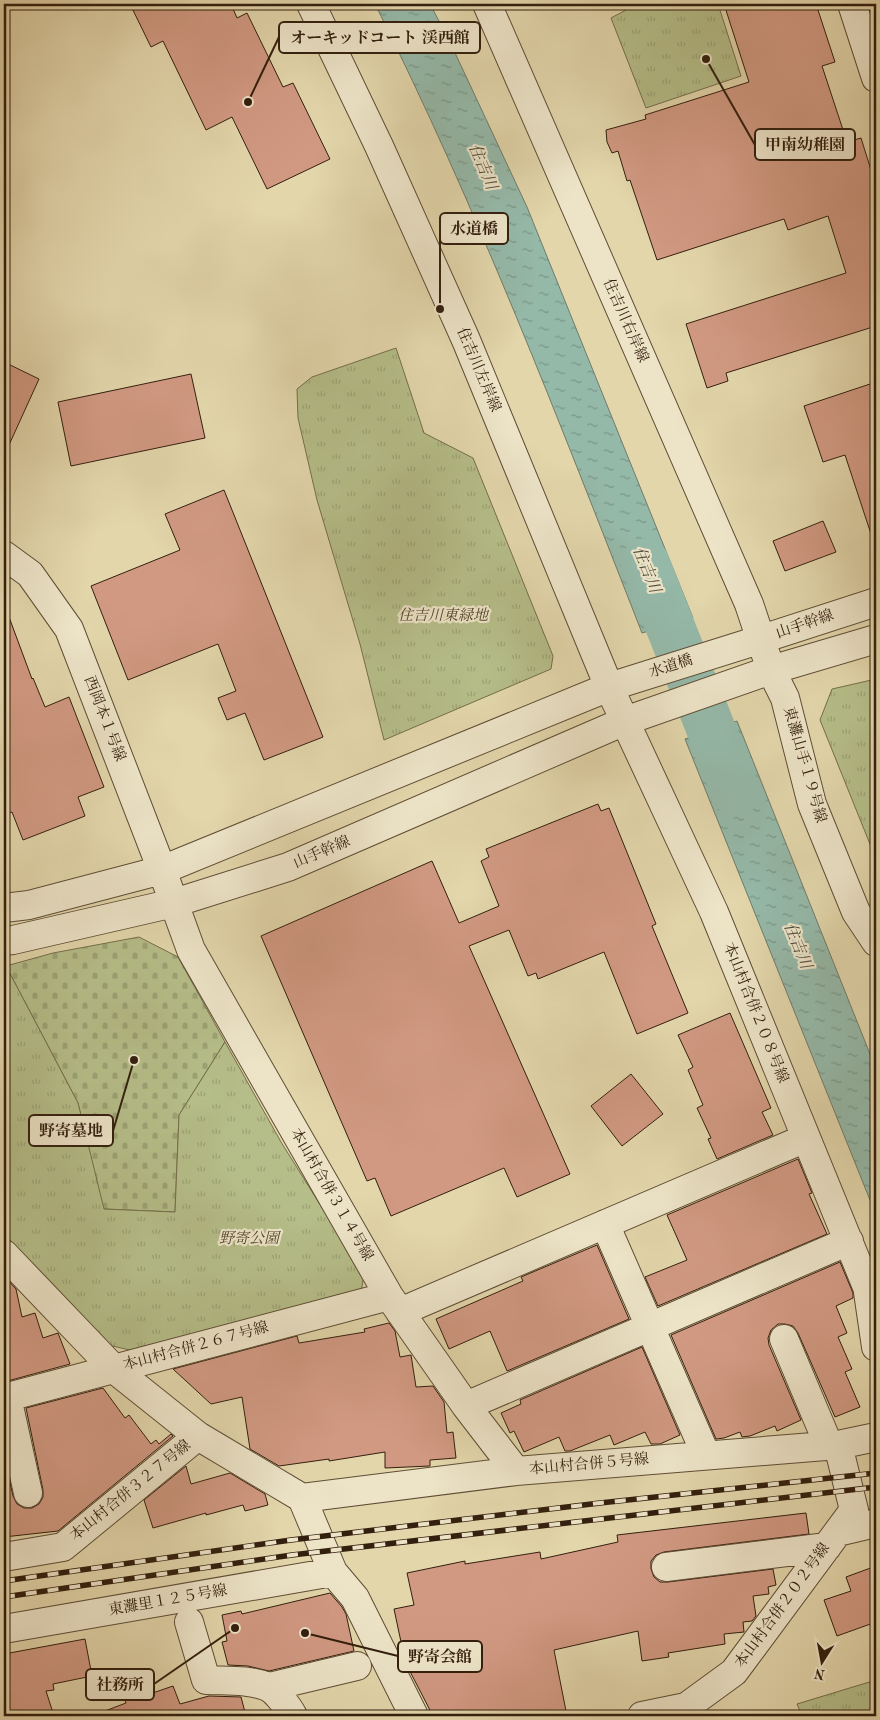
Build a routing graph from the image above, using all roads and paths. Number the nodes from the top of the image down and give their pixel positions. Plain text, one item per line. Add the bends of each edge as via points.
1 (311, 4) edge
2 (487, 4) edge
3 (852, 4) edge
4 (874, 64) edge
5 (4, 555) edge
6 (876, 602) edge
7 (762, 639) junction
8 (876, 640) edge
9 (733, 648) joint
10 (772, 670) junction
11 (609, 687) junction
12 (625, 721) junction
13 (162, 870) junction
14 (174, 903) junction
15 (4, 908) edge
16 (4, 940) edge
17 (876, 942) edge
18 (806, 1138) junction
19 (605, 1224) junction
20 (849, 1241) junction
21 (4, 1254) edge
22 (872, 1297) edge
23 (394, 1304) junction
24 (650, 1326) junction
25 (784, 1339) dead end
26 (876, 1347) edge
27 (114, 1369) junction
28 (5, 1397) edge
29 (466, 1406) junction
30 (198, 1436) junction
31 (876, 1437) edge
32 (834, 1446) junction
33 (706, 1455) junction
34 (516, 1471) junction
35 (28, 1493) dead end
36 (302, 1498) junction
37 (876, 1523) edge
38 (832, 1540) junction
39 (4, 1556) edge
40 (666, 1567) dead end
41 (333, 1572) junction
42 (186, 1609) junction
43 (4, 1629) edge
44 (357, 1666) dead end
45 (269, 1688) junction
46 (684, 1712) edge
47 (293, 1716) edge
48 (414, 1716) edge
49 (642, 1716) edge

1 - 11 street, 住吉川左岸線 via 466,340
2 - 7 street, 住吉川右岸線 via 744,591
3 - 4 street
5 - 13 street, 西岡本１号線 via 30,574 69,629
6 - 7 street, 山手幹線
7 - 9 street, 山手幹線
7 - 10 street, 東灘山手１９号線
8 - 10 street
9 - 11 street, 水道橋
10 - 12 street
10 - 17 street, 東灘山手１９号線 via 785,698 812,804 856,912
11 - 12 street, 住吉川左岸線
11 - 13 street
12 - 14 street, 山手幹線 via 288,867
12 - 18 street, 本山村合併２０８号線 via 714,912
13 - 14 street, 西岡本１号線
13 - 15 street via 29,905
14 - 16 street, 山手幹線
14 - 23 street, 本山村合併３１４号線 via 191,950
18 - 19 street, 本山村合併２６７号線
18 - 20 street, 本山村合併２０８号線
19 - 23 street, 本山村合併２６７号線
19 - 24 street
20 - 22 street, 本山村合併２０８号線
20 - 24 street
21 - 27 street
22 - 26 street, 本山村合併２０８号線
23 - 27 street, 本山村合併２６７号線
23 - 29 street, 本山村合併３１４号線
24 - 29 street
24 - 33 street
25 - 32 street, 本山村合併２０２号線
27 - 28 street, 本山村合併２６７号線
27 - 30 street
28 - 35 street
29 - 34 street, 本山村合併３１４号線
30 - 36 street
30 - 39 street, 本山村合併３２７号線 via 63,1547
31 - 32 street, 本山村合併５号線
32 - 33 street, 本山村合併５号線
32 - 38 street, 本山村合併２０２号線 via 854,1510
33 - 34 street, 本山村合併５号線
34 - 36 street, 本山村合併５号線
36 - 41 street
37 - 38 street
38 - 40 street
38 - 46 street, 本山村合併２０２号線 via 734,1672
41 - 42 street, 東灘里１２５号線
41 - 48 street via 355,1598
42 - 43 street, 東灘里１２５号線
42 - 45 street via 206,1680 241,1681
44 - 45 street
45 - 47 street
46 - 49 street

